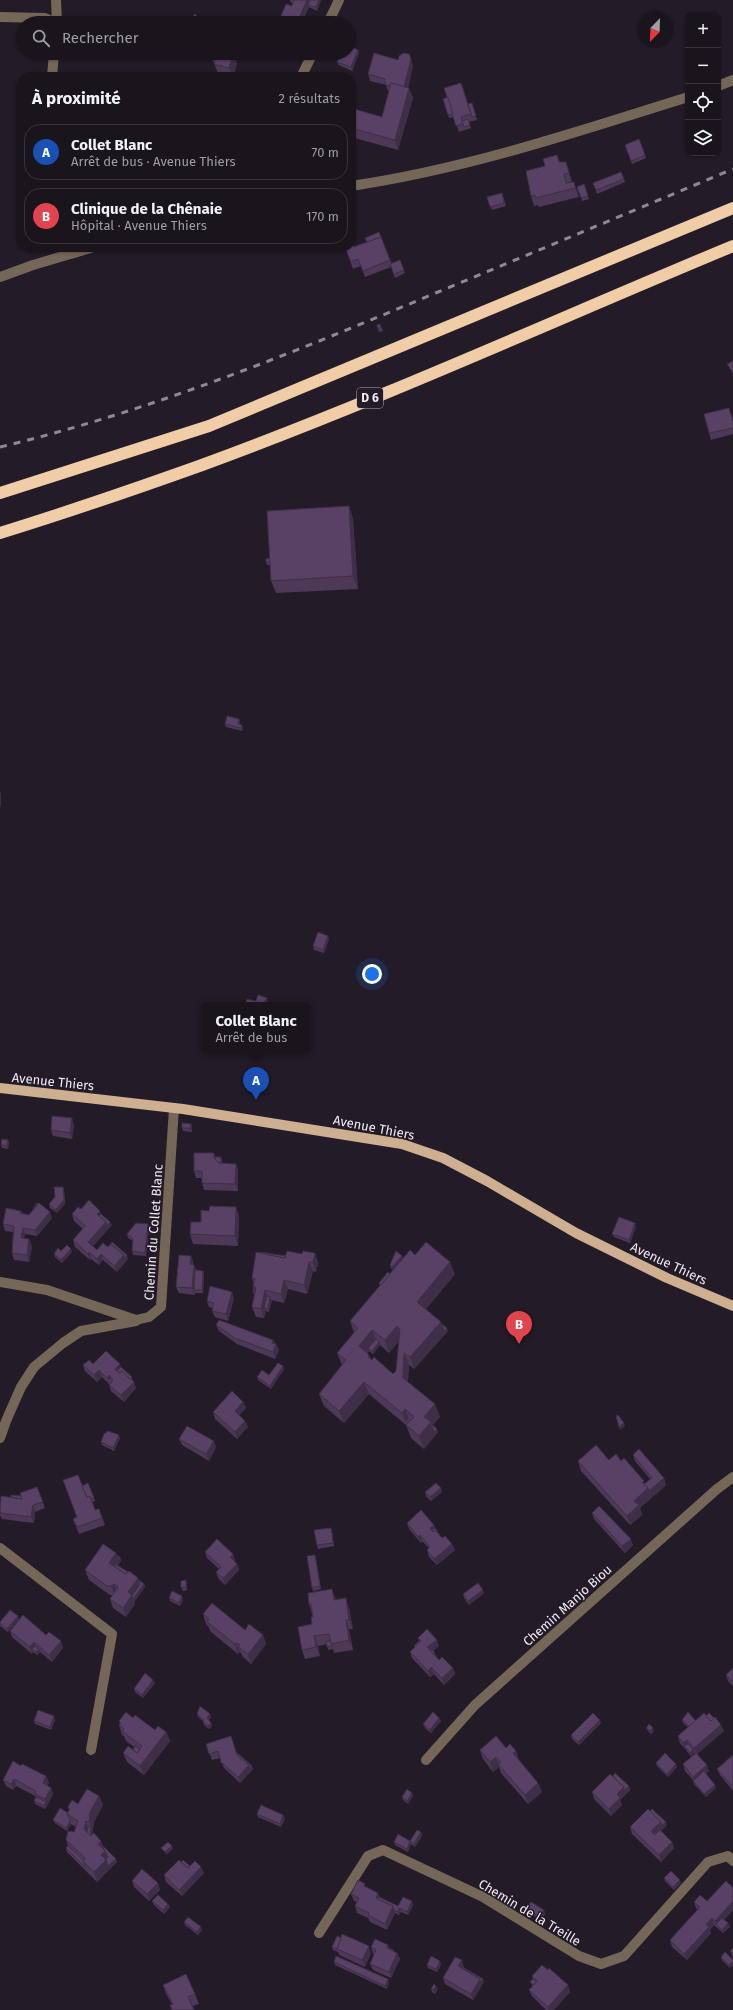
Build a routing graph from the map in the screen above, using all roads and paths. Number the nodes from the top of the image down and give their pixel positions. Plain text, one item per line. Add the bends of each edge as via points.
1 (56, 0) edge
2 (339, 0) edge
3 (57, 16) edge
4 (331, 16) edge
5 (0, 17) edge
6 (16, 17) edge
7 (53, 60) edge
8 (310, 60) edge
9 (52, 72) edge
10 (304, 72) edge
11 (733, 80) edge
12 (721, 85) edge
13 (685, 98) edge
14 (356, 185) edge
15 (733, 208) edge
16 (733, 246) edge
17 (76, 252) edge
18 (0, 277) edge
19 (0, 493) edge
20 (0, 533) edge
21 (0, 1088) edge
22 (174, 1108) junction
23 (0, 1282) edge
24 (733, 1306) edge
25 (136, 1320) junction
26 (0, 1438) edge
27 (733, 1477) edge
28 (0, 1548) edge
29 (91, 1750) dead end
30 (426, 1760) dead end
31 (733, 1860) edge
32 (319, 1934) dead end

1 - 3 street
2 - 4 street
5 - 6 street
7 - 9 street
8 - 10 street
11 - 12 street
13 - 14 street via 552,140 397,179
15 - 19 highway via 209,426
16 - 20 highway, D 6 via 420,378 204,464 95,504
17 - 18 street via 33,264
21 - 22 main road, Avenue Thiers
22 - 24 main road, Avenue Thiers via 402,1144 443,1158 576,1233 667,1278
22 - 25 street, Chemin du Collet Blanc via 160,1307 149,1317
23 - 25 street via 47,1290
25 - 26 street, Chemin du Collet Blanc via 81,1331 34,1367 21,1387
27 - 30 street, Chemin Manjo Biou via 475,1705
28 - 29 street via 112,1634
31 - 32 street, Chemin de la Treille via 728,1856 708,1862 624,1956 601,1964 579,1956 483,1897 383,1850 368,1856

